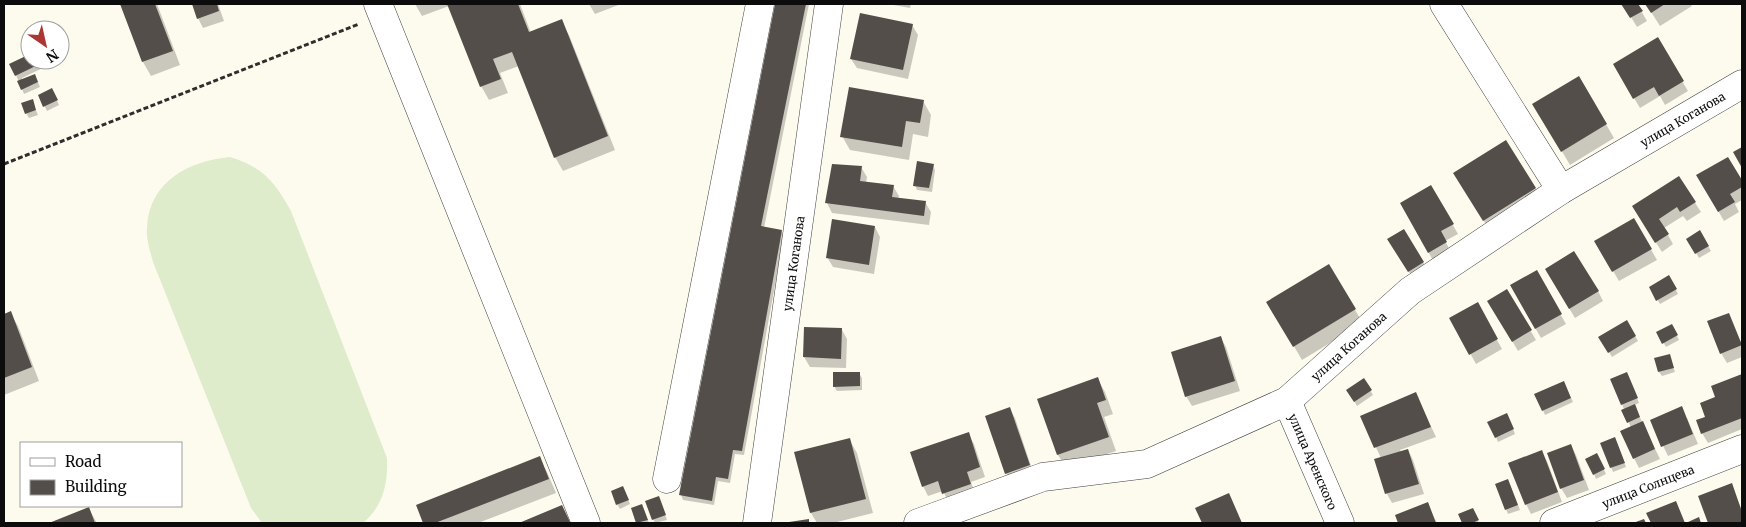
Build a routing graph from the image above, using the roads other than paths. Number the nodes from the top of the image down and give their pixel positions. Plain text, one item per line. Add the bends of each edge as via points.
1 (760, 4) edge
2 (829, 4) edge
3 (1444, 4) edge
4 (381, 9) edge
5 (1742, 84) edge
6 (1561, 190) junction
7 (1287, 401) junction
8 (1742, 450) edge
9 (668, 479) dead end
10 (961, 516) edge
11 (586, 523) edge
12 (757, 523) edge
13 (918, 523) edge
14 (1340, 523) edge
15 (1554, 523) edge

1 - 9 street
2 - 12 street, улица Коганова
3 - 6 street
4 - 11 street
5 - 6 street, улица Коганова
6 - 7 street, улица Коганова via 1410,291
7 - 10 street, улица Коганова via 1146,464 1043,477
7 - 14 street, улица Аренского
8 - 15 street, улица Солнцева
10 - 13 street, улица Коганова

